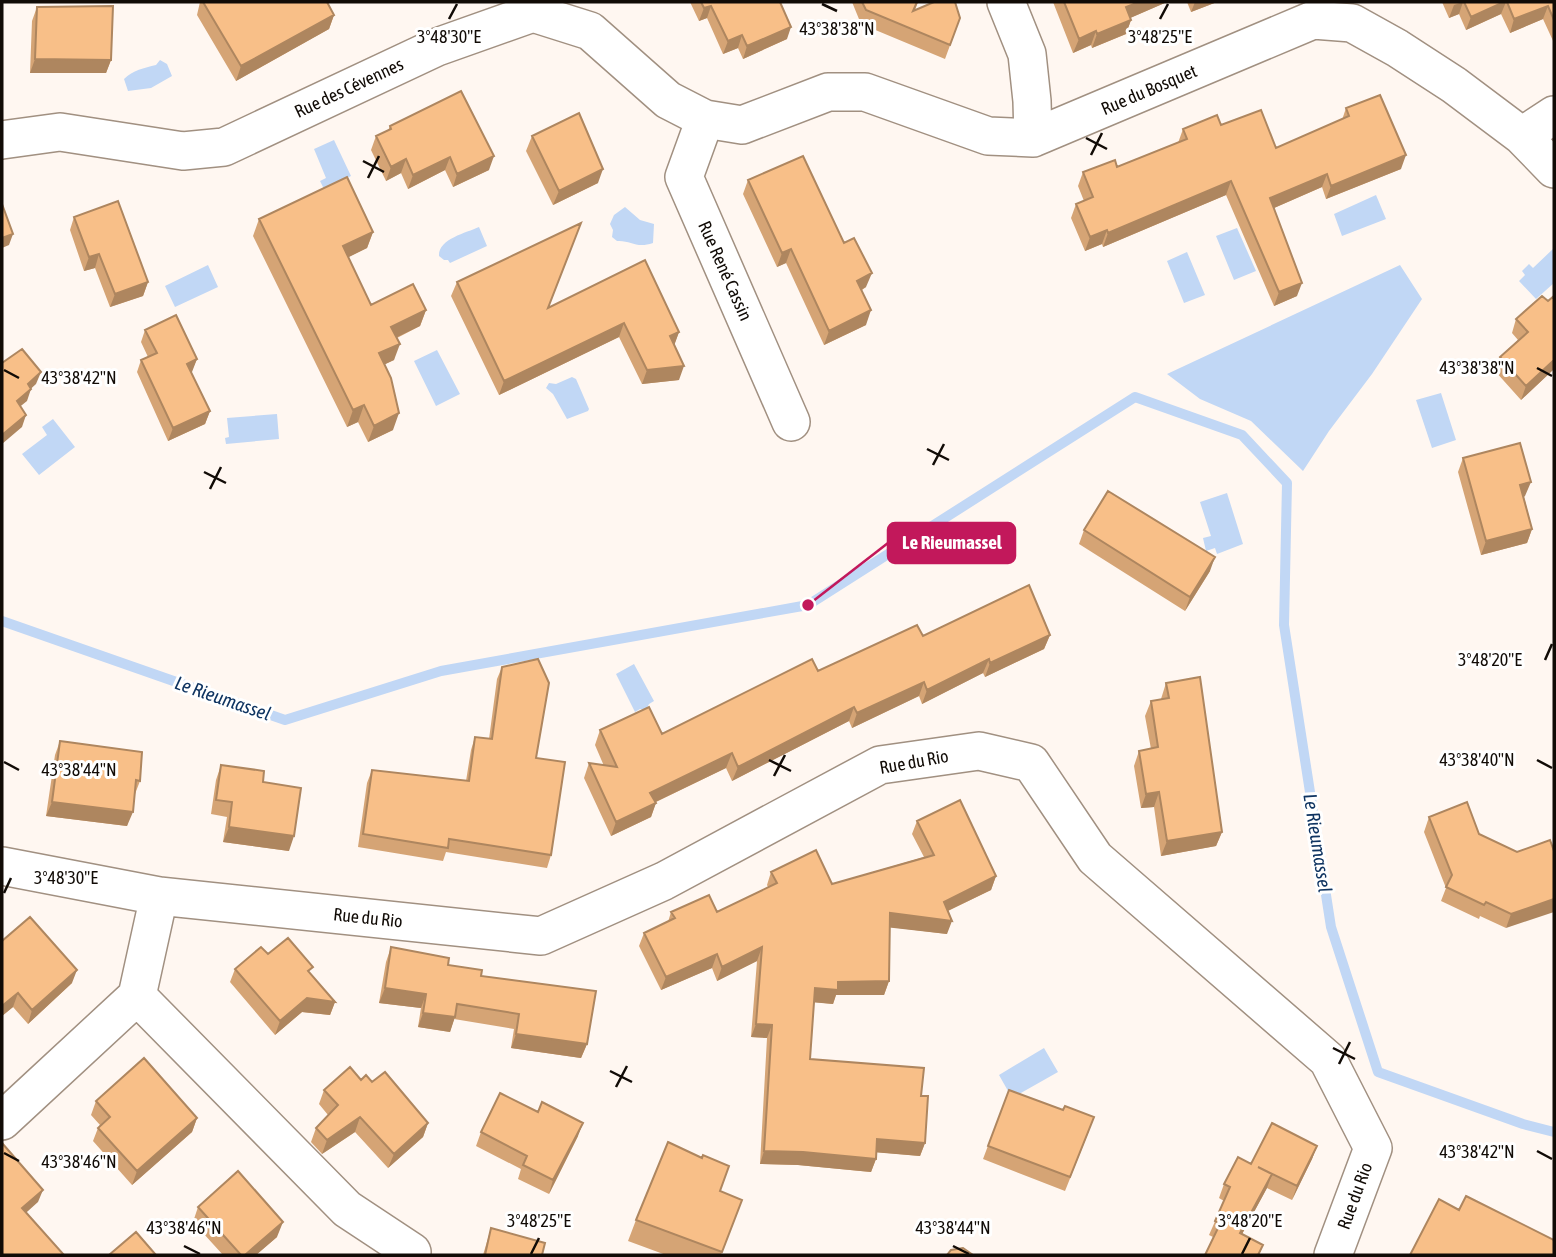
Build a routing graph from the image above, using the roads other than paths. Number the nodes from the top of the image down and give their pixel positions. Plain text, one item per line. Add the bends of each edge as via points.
1 (1006, 2) edge
2 (1309, 11) edge
3 (1554, 116) edge
4 (705, 119) junction
5 (1522, 136) junction
6 (1033, 138) junction
7 (2, 140) edge
8 (1554, 169) edge
9 (791, 422) dead end
10 (2, 866) edge
11 (159, 896) junction
12 (137, 996) junction
13 (2, 1121) edge
14 (412, 1252) dead end
15 (1334, 1255) edge

1 - 6 street via 1027,54
2 - 5 street, Rue du Bosquet via 1352,23 1396,48
2 - 6 street, Rue du Bosquet
3 - 5 street
4 - 6 street, Rue du Bosquet via 742,125 828,92 865,92 988,136
4 - 7 street, Rue des Cévennes via 668,100 590,31 533,13 437,47 224,147 183,150 60,132
4 - 9 street, Rue René Cassin via 684,177
5 - 8 street, Rue du Bosquet
10 - 11 street, Rue du Rio
11 - 12 street
11 - 15 street, Rue du Rio via 541,936 664,881 880,765 979,751 1031,763 1095,858 1328,1060 1373,1148
12 - 13 street
12 - 14 street via 347,1209

